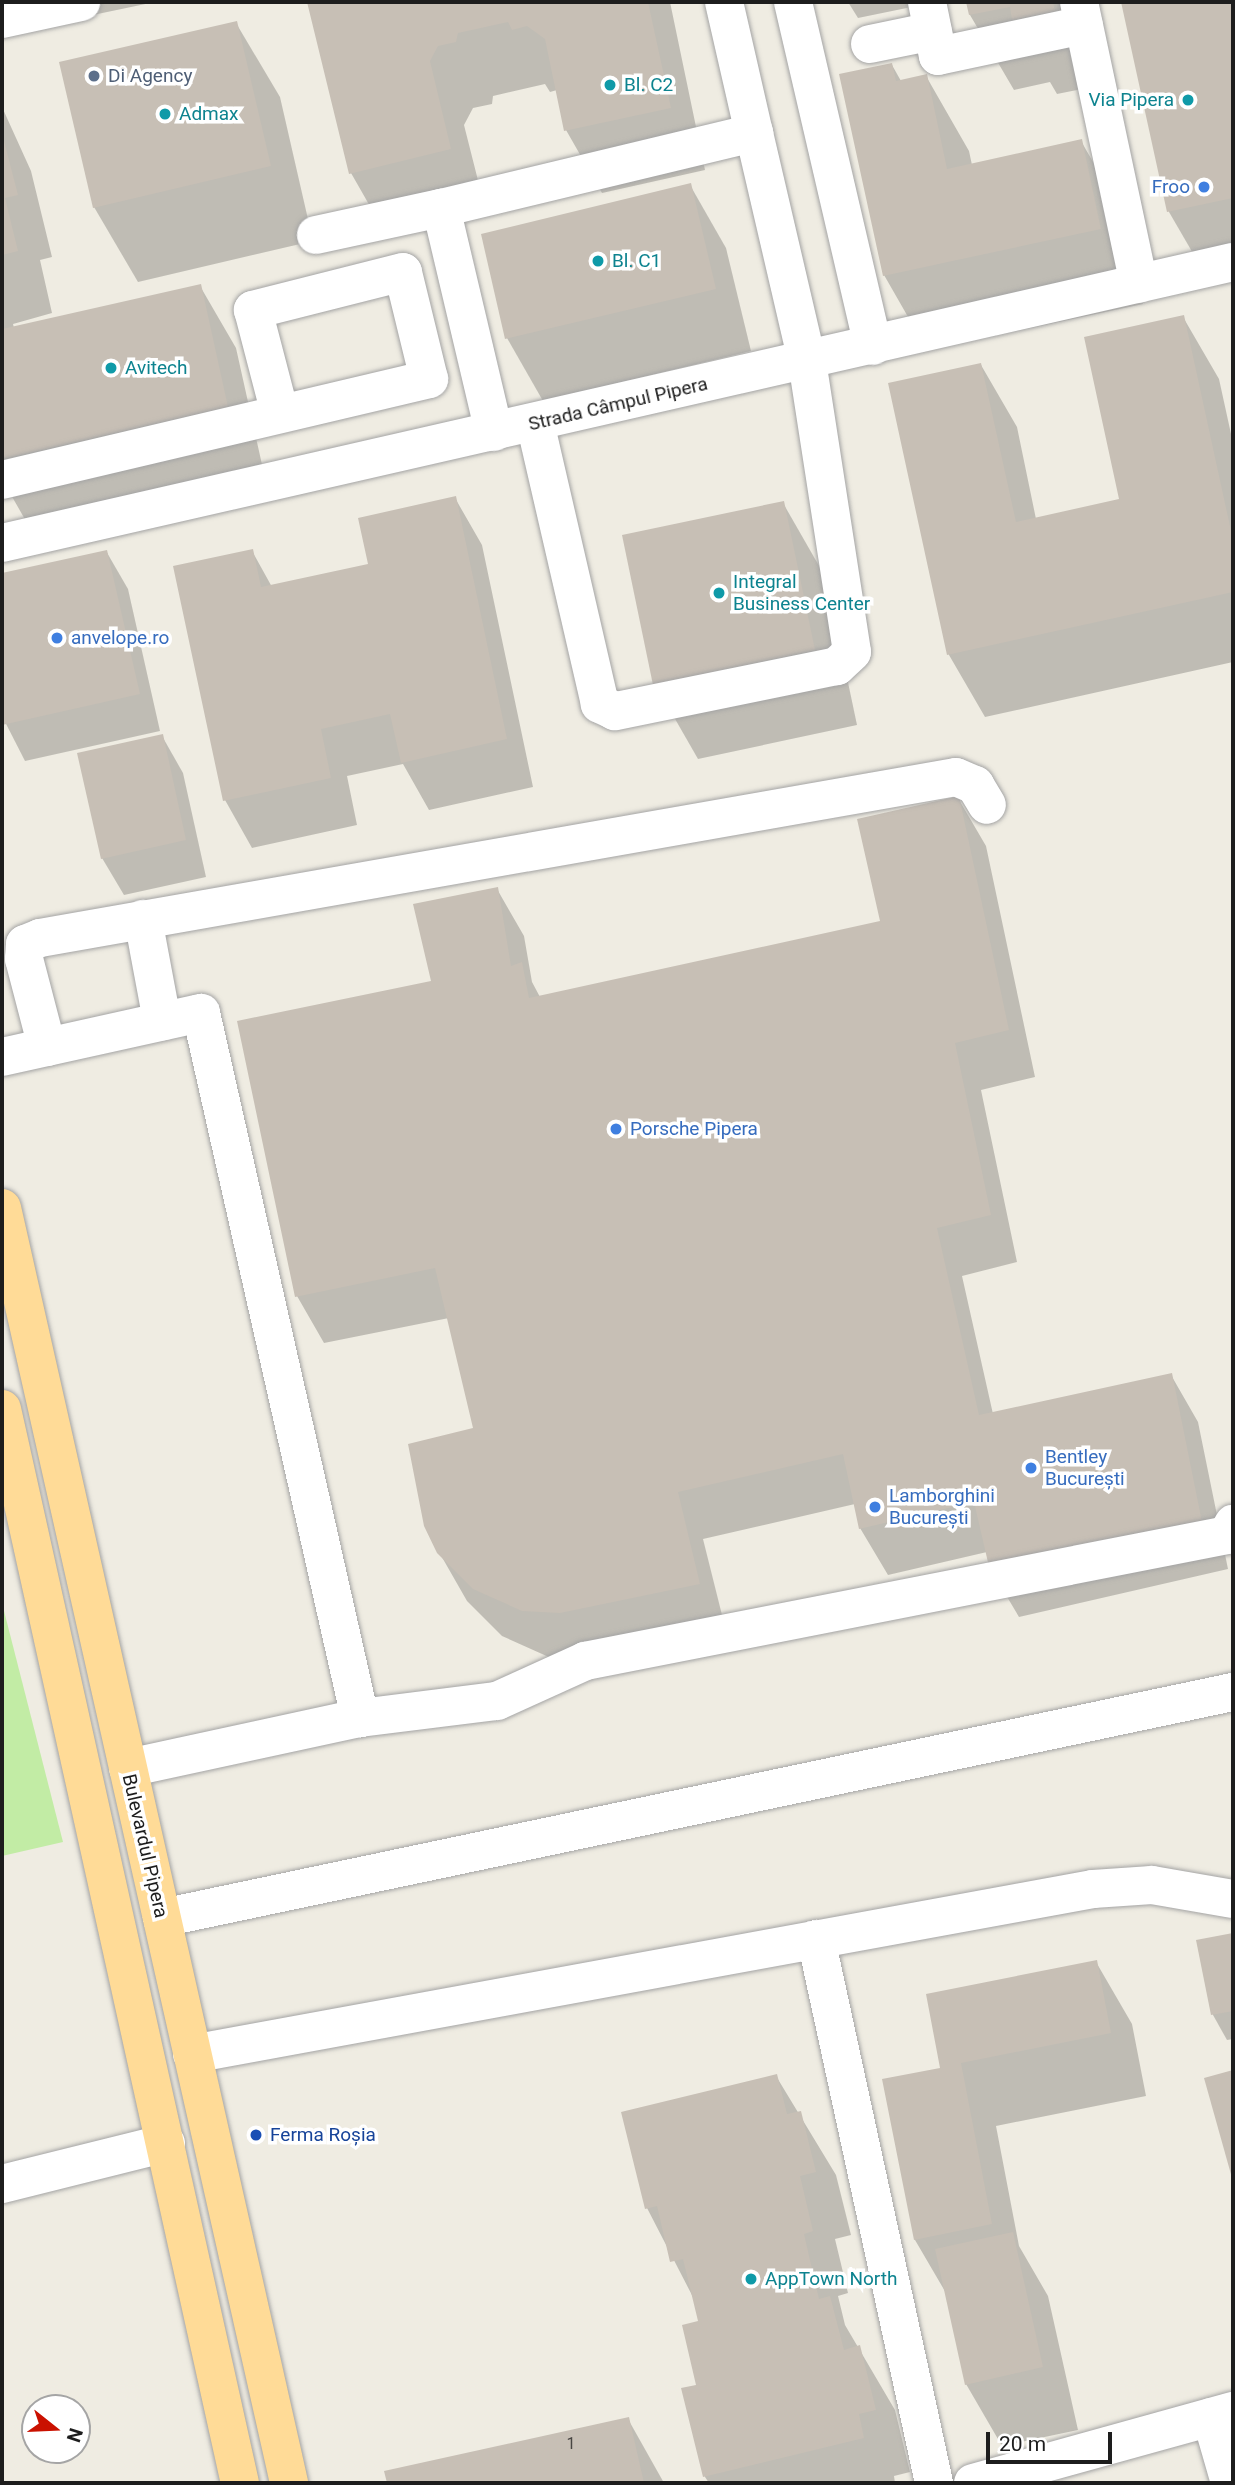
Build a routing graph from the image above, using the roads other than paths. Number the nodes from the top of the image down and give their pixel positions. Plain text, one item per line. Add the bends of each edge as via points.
1 (81, 2) edge
2 (724, 2) edge
3 (793, 2) edge
4 (1082, 13) edge
5 (930, 16) edge
6 (2, 19) edge
7 (870, 44) dead end
8 (754, 133) junction
9 (442, 208) junction
10 (316, 235) dead end
11 (1233, 262) edge
12 (1139, 284) junction
13 (873, 346) junction
14 (807, 361) junction
15 (280, 414) junction
16 (536, 422) junction
17 (494, 432) junction
18 (2, 480) edge
19 (2, 543) edge
20 (987, 806) dead end
21 (143, 919) junction
22 (162, 1021) junction
23 (47, 1047) junction
24 (2, 1057) edge
25 (2, 1209) edge
26 (2, 1409) edge
27 (1233, 1524) edge
28 (1233, 1692) edge
29 (360, 1718) junction
30 (128, 1768) junction
31 (1233, 1899) edge
32 (162, 1918) junction
33 (816, 1939) junction
34 (192, 2054) junction
35 (166, 2143) junction
36 (2, 2184) edge
37 (1222, 2414) edge
38 (1228, 2462) edge
39 (240, 2483) edge
40 (289, 2483) edge
41 (934, 2483) edge
42 (973, 2483) edge

1 - 6 street
2 - 8 street
3 - 13 street
4 - 5 street via 938,56
4 - 12 street
5 - 7 street
8 - 9 street
8 - 14 street
9 - 10 street
9 - 17 street
11 - 12 street, Strada Câmpul Pipera
12 - 13 street, Strada Câmpul Pipera
13 - 14 street, Strada Câmpul Pipera
14 - 16 street, Strada Câmpul Pipera
14 - 16 street via 852,627 852,652 837,666 615,711 600,704
15 - 15 street via 429,379 403,272 253,310
15 - 18 street
16 - 17 street, Strada Câmpul Pipera
17 - 19 street, Strada Câmpul Pipera
20 - 21 street via 975,785 956,777
21 - 22 street
21 - 23 street via 25,944 24,959
22 - 23 street
22 - 29 street via 201,1013
23 - 24 street
25 - 30 main road, Bulevardul Pipera
26 - 35 main road
27 - 29 street via 1227,1535 585,1661 497,1702
28 - 32 street
29 - 30 street
30 - 32 main road, Bulevardul Pipera
31 - 33 street via 1152,1885 1093,1889
32 - 34 main road, Bulevardul Pipera
33 - 34 street
33 - 41 street
34 - 40 main road, Bulevardul Pipera
35 - 36 street
35 - 39 main road
37 - 38 street
37 - 42 street

